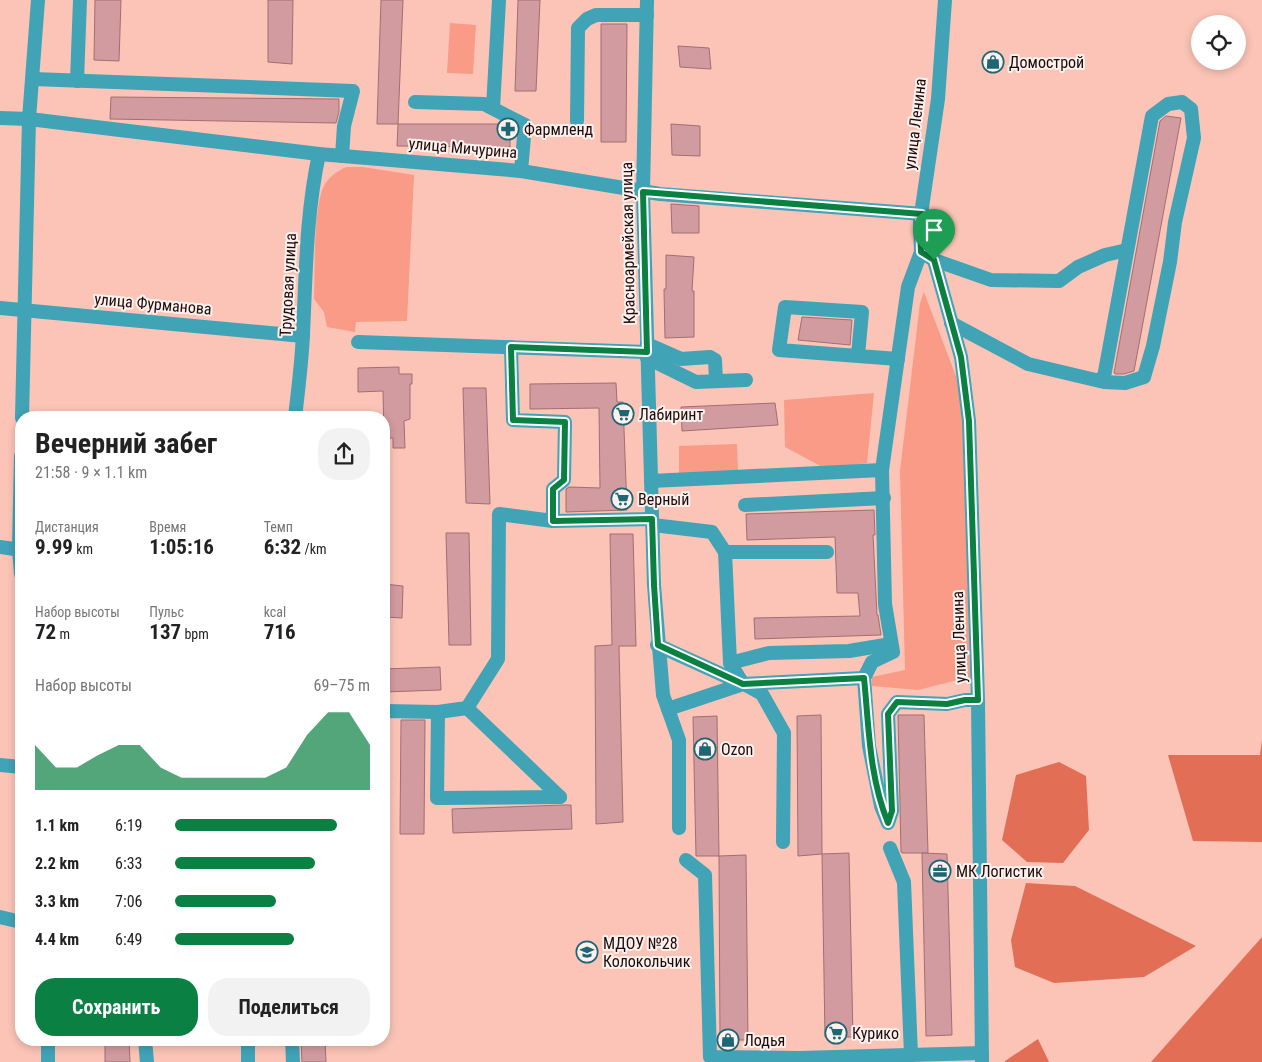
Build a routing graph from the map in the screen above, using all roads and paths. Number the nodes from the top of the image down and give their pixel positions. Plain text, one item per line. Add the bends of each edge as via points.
1 (38, 0) edge
2 (80, 0) edge
3 (499, 0) edge
4 (647, 0) edge
5 (945, 0) edge
6 (647, 15) junction
7 (33, 79) junction
8 (77, 81) junction
9 (415, 102) dead end
10 (493, 108) junction
11 (0, 118) edge
12 (29, 119) junction
13 (577, 120) dead end
14 (318, 154) junction
15 (342, 156) junction
16 (521, 171) junction
17 (643, 192) junction
18 (922, 214) junction
19 (1127, 250) junction
20 (921, 252) junction
21 (934, 260) junction
22 (0, 308) edge
23 (24, 310) junction
24 (951, 323) junction
25 (303, 336) junction
26 (358, 342) dead end
27 (511, 347) junction
28 (647, 351) junction
29 (858, 355) junction
30 (898, 359) junction
31 (746, 380) dead end
32 (1098, 380) junction
33 (716, 381) junction
34 (22, 411) edge
35 (297, 411) edge
36 (882, 470) junction
37 (651, 482) junction
38 (884, 498) junction
39 (745, 505) dead end
40 (553, 521) junction
41 (652, 522) junction
42 (0, 547) edge
43 (15, 548) edge
44 (725, 552) junction
45 (827, 552) dead end
46 (892, 644) junction
47 (658, 645) junction
48 (730, 663) junction
49 (864, 678) junction
50 (743, 684) junction
51 (978, 700) junction
52 (467, 708) junction
53 (668, 709) junction
54 (390, 711) edge
55 (438, 712) junction
56 (0, 765) edge
57 (15, 766) edge
58 (679, 828) dead end
59 (783, 842) dead end
60 (890, 848) dead end
61 (686, 860) dead end
62 (0, 917) edge
63 (15, 921) edge
64 (48, 1046) edge
65 (146, 1046) edge
66 (248, 1046) edge
67 (292, 1046) edge
68 (911, 1055) junction
69 (982, 1058) edge
70 (799, 1060) edge
71 (48, 1062) edge
72 (147, 1062) edge
73 (248, 1062) edge
74 (293, 1062) edge

1 - 7 street
2 - 8 street
3 - 10 street
4 - 6 street, Красноармейская улица
5 - 18 street, улица Ленина via 938,99
6 - 13 street via 596,15 578,28
6 - 17 street, Красноармейская улица
7 - 8 street
7 - 12 street
8 - 15 street via 353,91 344,126
9 - 10 street via 484,104
10 - 16 street via 525,125
11 - 12 street, улица Мичурина
12 - 14 street, улица Мичурина
12 - 23 street
14 - 15 street, улица Мичурина
14 - 25 street, Трудовая улица via 306,248
15 - 16 street, улица Мичурина
16 - 17 street, улица Мичурина
17 - 18 street, улица Мичурина
17 - 28 street, Красноармейская улица
18 - 20 street, улица Ленина
19 - 21 street via 1078,267 1059,282 991,280
19 - 32 street via 1104,376
19 - 32 street via 1152,116 1168,104 1182,102 1191,109 1194,138 1144,377 1125,384
20 - 21 street
20 - 30 street, улица Ленина via 908,287
21 - 24 street, улица Ленина
22 - 23 street, улица Фурманова
23 - 25 street, улица Фурманова
23 - 34 street
24 - 32 street via 1028,364
24 - 51 street, улица Ленина via 961,357 969,421
25 - 35 street, Трудовая улица
26 - 27 street
27 - 28 street
27 - 40 street via 513,420 565,422 564,480 553,489
28 - 33 street via 696,382
28 - 33 street via 681,359 710,357 715,360
28 - 37 street, Красноармейская улица
29 - 29 street via 779,350 785,307 862,312
29 - 30 street
30 - 36 street, улица Ленина
31 - 33 street
36 - 37 street
36 - 38 street, улица Ленина
37 - 41 street, Красноармейская улица
38 - 39 street
38 - 46 street, улица Ленина via 885,604
40 - 41 street
40 - 52 street via 499,514 498,659
41 - 44 street via 712,532
41 - 47 street, Красноармейская улица
42 - 43 street
44 - 45 street
44 - 48 street
46 - 48 street via 849,651 769,653
46 - 49 street via 893,652 872,662
47 - 50 street
47 - 53 street, Красноармейская улица via 663,695
48 - 50 street
49 - 50 street
49 - 51 street via 869,746 881,806 888,823 892,811 888,714 897,702 947,704
50 - 53 street
50 - 59 street via 762,694 784,733
51 - 69 street, улица Ленина
52 - 55 street
52 - 55 street via 560,797 437,798
53 - 58 street, Красноармейская улица via 680,740
54 - 55 street
56 - 57 street
60 - 68 street via 904,882
61 - 70 street via 705,875 710,1056
62 - 63 street
64 - 71 street
65 - 72 street
66 - 73 street
67 - 74 street
68 - 69 street
68 - 70 street

